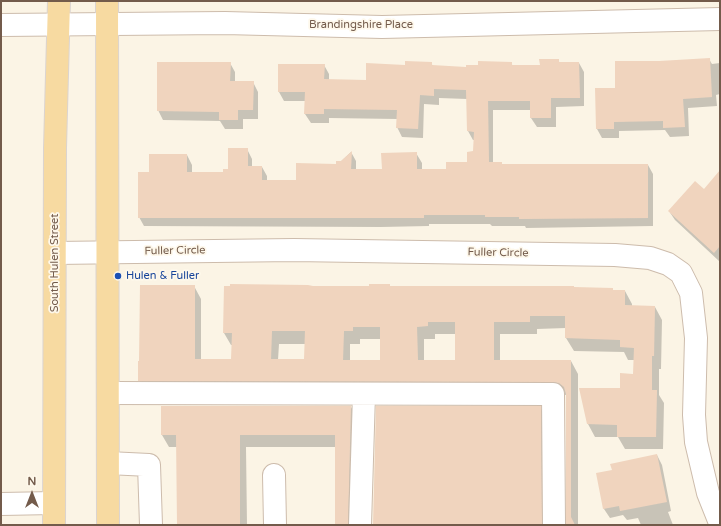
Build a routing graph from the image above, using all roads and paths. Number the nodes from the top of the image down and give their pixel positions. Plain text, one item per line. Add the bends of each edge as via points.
1 (59, 1) edge
2 (107, 1) edge
3 (720, 19) edge
4 (58, 24) junction
5 (107, 24) junction
6 (1, 25) edge
7 (108, 252) junction
8 (55, 253) junction
9 (108, 393) junction
10 (364, 394) junction
11 (108, 463) junction
12 (274, 475) dead end
13 (54, 503) junction
14 (1, 504) edge
15 (720, 523) edge
16 (54, 525) edge
17 (108, 525) edge
18 (151, 525) edge
19 (275, 525) edge
20 (360, 525) edge
21 (554, 525) edge

1 - 4 main road, South Hulen Street
2 - 5 main road
3 - 5 street, Brandingshire Place via 382,27 225,23
4 - 5 street, Brandingshire Place
4 - 6 street, Brandingshire Place
4 - 8 main road, South Hulen Street
5 - 7 main road
7 - 8 street, Fuller Circle
7 - 9 main road
7 - 15 street, Fuller Circle via 294,250 615,255 650,258 668,264 681,273 691,293 696,338 696,442 708,493
8 - 13 main road, South Hulen Street
9 - 10 street
9 - 11 main road
10 - 20 street
10 - 21 street via 553,394
11 - 17 main road
11 - 18 street via 149,465
12 - 19 street
13 - 14 street
13 - 16 main road, South Hulen Street

